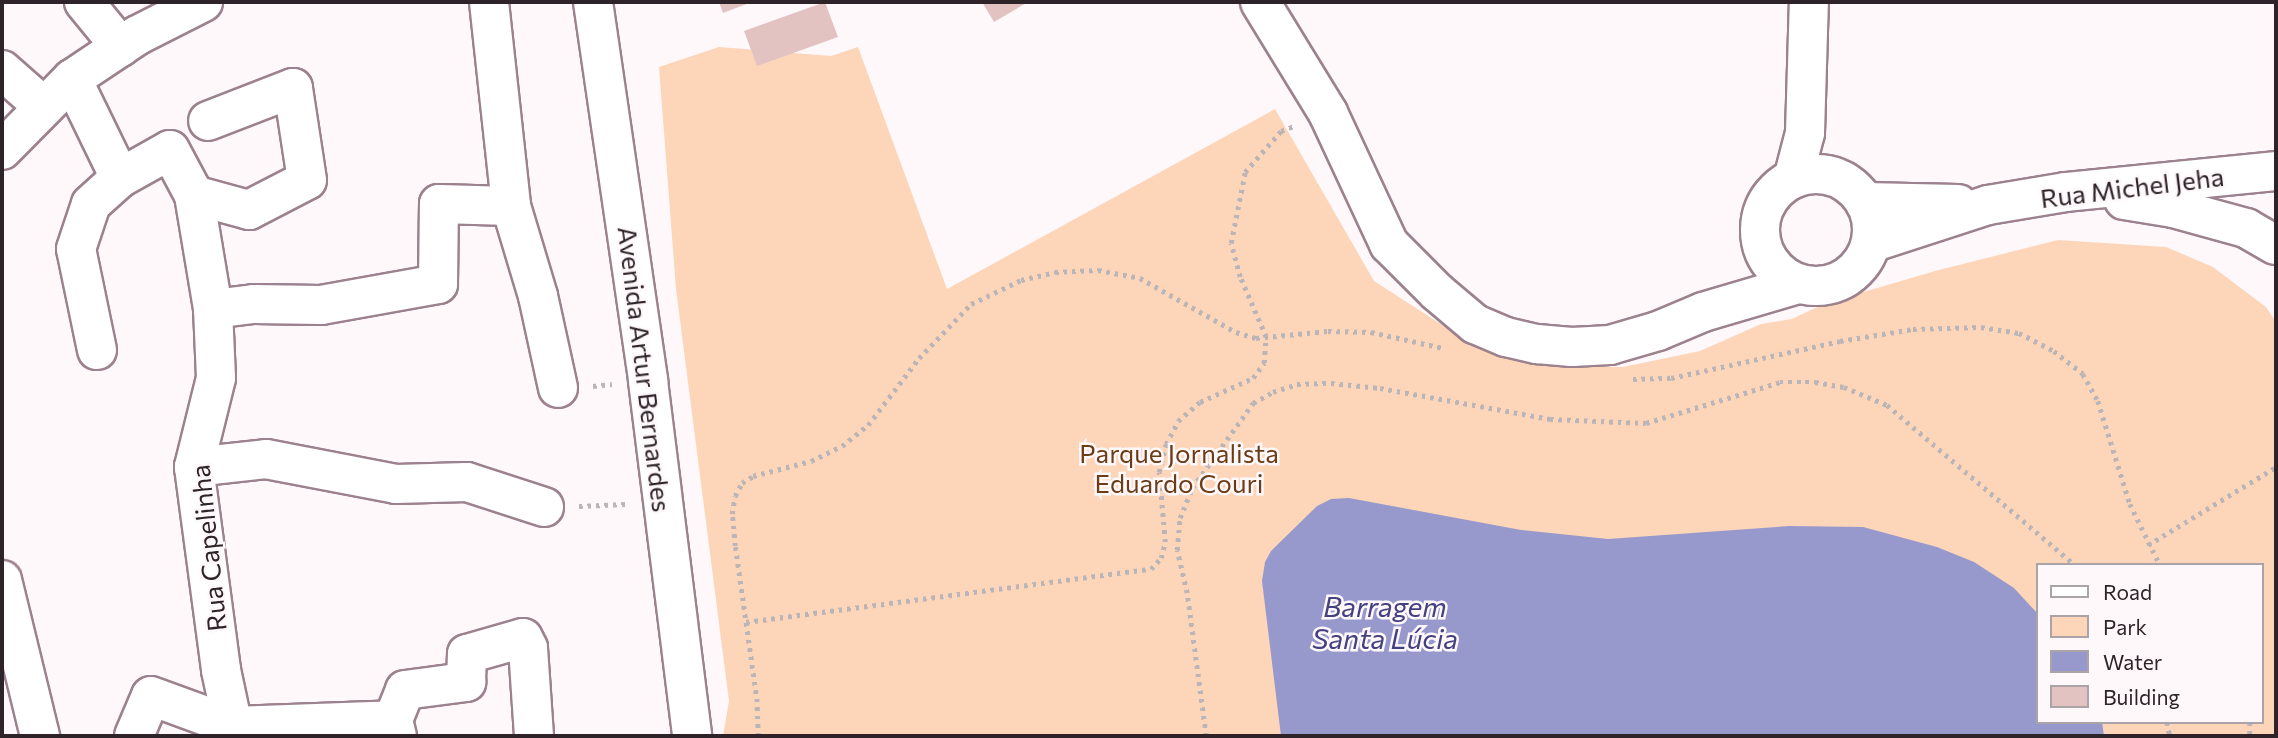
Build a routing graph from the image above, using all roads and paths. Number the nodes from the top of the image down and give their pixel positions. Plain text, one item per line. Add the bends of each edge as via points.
1 (84, 2) edge
2 (203, 2) edge
3 (489, 2) edge
4 (593, 2) edge
5 (1260, 2) edge
6 (1809, 2) edge
7 (121, 47) junction
8 (2, 70) edge
9 (72, 79) junction
10 (44, 107) junction
11 (1328, 113) junction
12 (208, 121) dead end
13 (2, 150) edge
14 (2276, 171) edge
15 (1807, 176) junction
16 (120, 178) junction
17 (2066, 192) junction
18 (194, 195) junction
19 (1865, 202) junction
20 (1988, 205) junction
21 (511, 206) junction
22 (1871, 243) junction
23 (2276, 245) edge
24 (1784, 273) junction
25 (213, 309) junction
26 (1266, 337) junction
27 (1445, 348) dead end
28 (97, 350) dead end
29 (1628, 379) dead end
30 (648, 381) junction
31 (558, 388) joint
32 (194, 467) junction
33 (2276, 467) edge
34 (662, 503) junction
35 (544, 507) joint
36 (2148, 545) junction
37 (2073, 563) edge
38 (2159, 563) edge
39 (3, 588) edge
40 (746, 622) junction
41 (395, 728) edge
42 (234, 731) edge
43 (40, 736) edge
44 (134, 736) edge
45 (534, 736) edge
46 (692, 736) edge
47 (758, 736) edge
48 (1206, 736) edge

1 - 7 street
2 - 7 street
3 - 21 street
4 - 30 street, Avenida Artur Bernardes
5 - 11 street
6 - 15 street
7 - 9 street
8 - 10 street
9 - 10 street
9 - 16 street
10 - 13 street
11 - 24 street via 1390,244 1475,324 1506,337 1572,347 1610,345 1658,331
11 - 26 path via 1281,131 1245,172 1231,243 1240,278
12 - 18 street via 293,88 307,180 249,210
14 - 17 street, Rua Michel Jeha
15 - 19 street via 1839,179
15 - 24 street via 1779,187 1761,215 1762,248
16 - 18 street, Rua Capelinha via 170,150
16 - 28 street via 91,204 76,249
17 - 20 street, Rua Michel Jeha
17 - 23 street via 2173,208 2246,228
18 - 25 street, Rua Capelinha
19 - 20 street, Rua Michel Jeha
19 - 22 street via 1872,222
20 - 22 street, Rua Michel Jeha
21 - 25 street via 439,204 438,284 321,304
21 - 31 street via 538,296
22 - 24 street via 1864,261 1835,284 1816,287
25 - 32 street, Rua Capelinha via 216,377
26 - 27 path via 1371,332
26 - 40 path via 1264,363 1253,378 1200,401 1178,421 1166,444 1159,472 1165,542 1161,558 1151,569
26 - 40 path via 1236,332 1140,278 1098,270 1055,272 1021,280 971,304 919,358 867,425 842,446 742,483 732,514
29 - 36 path via 1671,378 1913,329 1981,327 2018,333 2054,351 2083,374 2098,401 2130,504
30 - 31 path
30 - 34 street, Avenida Artur Bernardes
32 - 35 street via 266,459 396,484 467,482
32 - 42 street, Rua Capelinha via 221,670
33 - 36 path
34 - 35 path
34 - 46 street, Avenida Artur Bernardes
36 - 38 path
37 - 48 path via 1887,405 1844,387 1780,382 1646,423 1550,419 1380,388 1297,384 1254,403 1192,488 1181,518 1177,550
39 - 43 street
40 - 47 path
41 - 42 street
41 - 45 street via 405,690 466,682 467,654 523,638 528,648
42 - 44 street via 151,696

